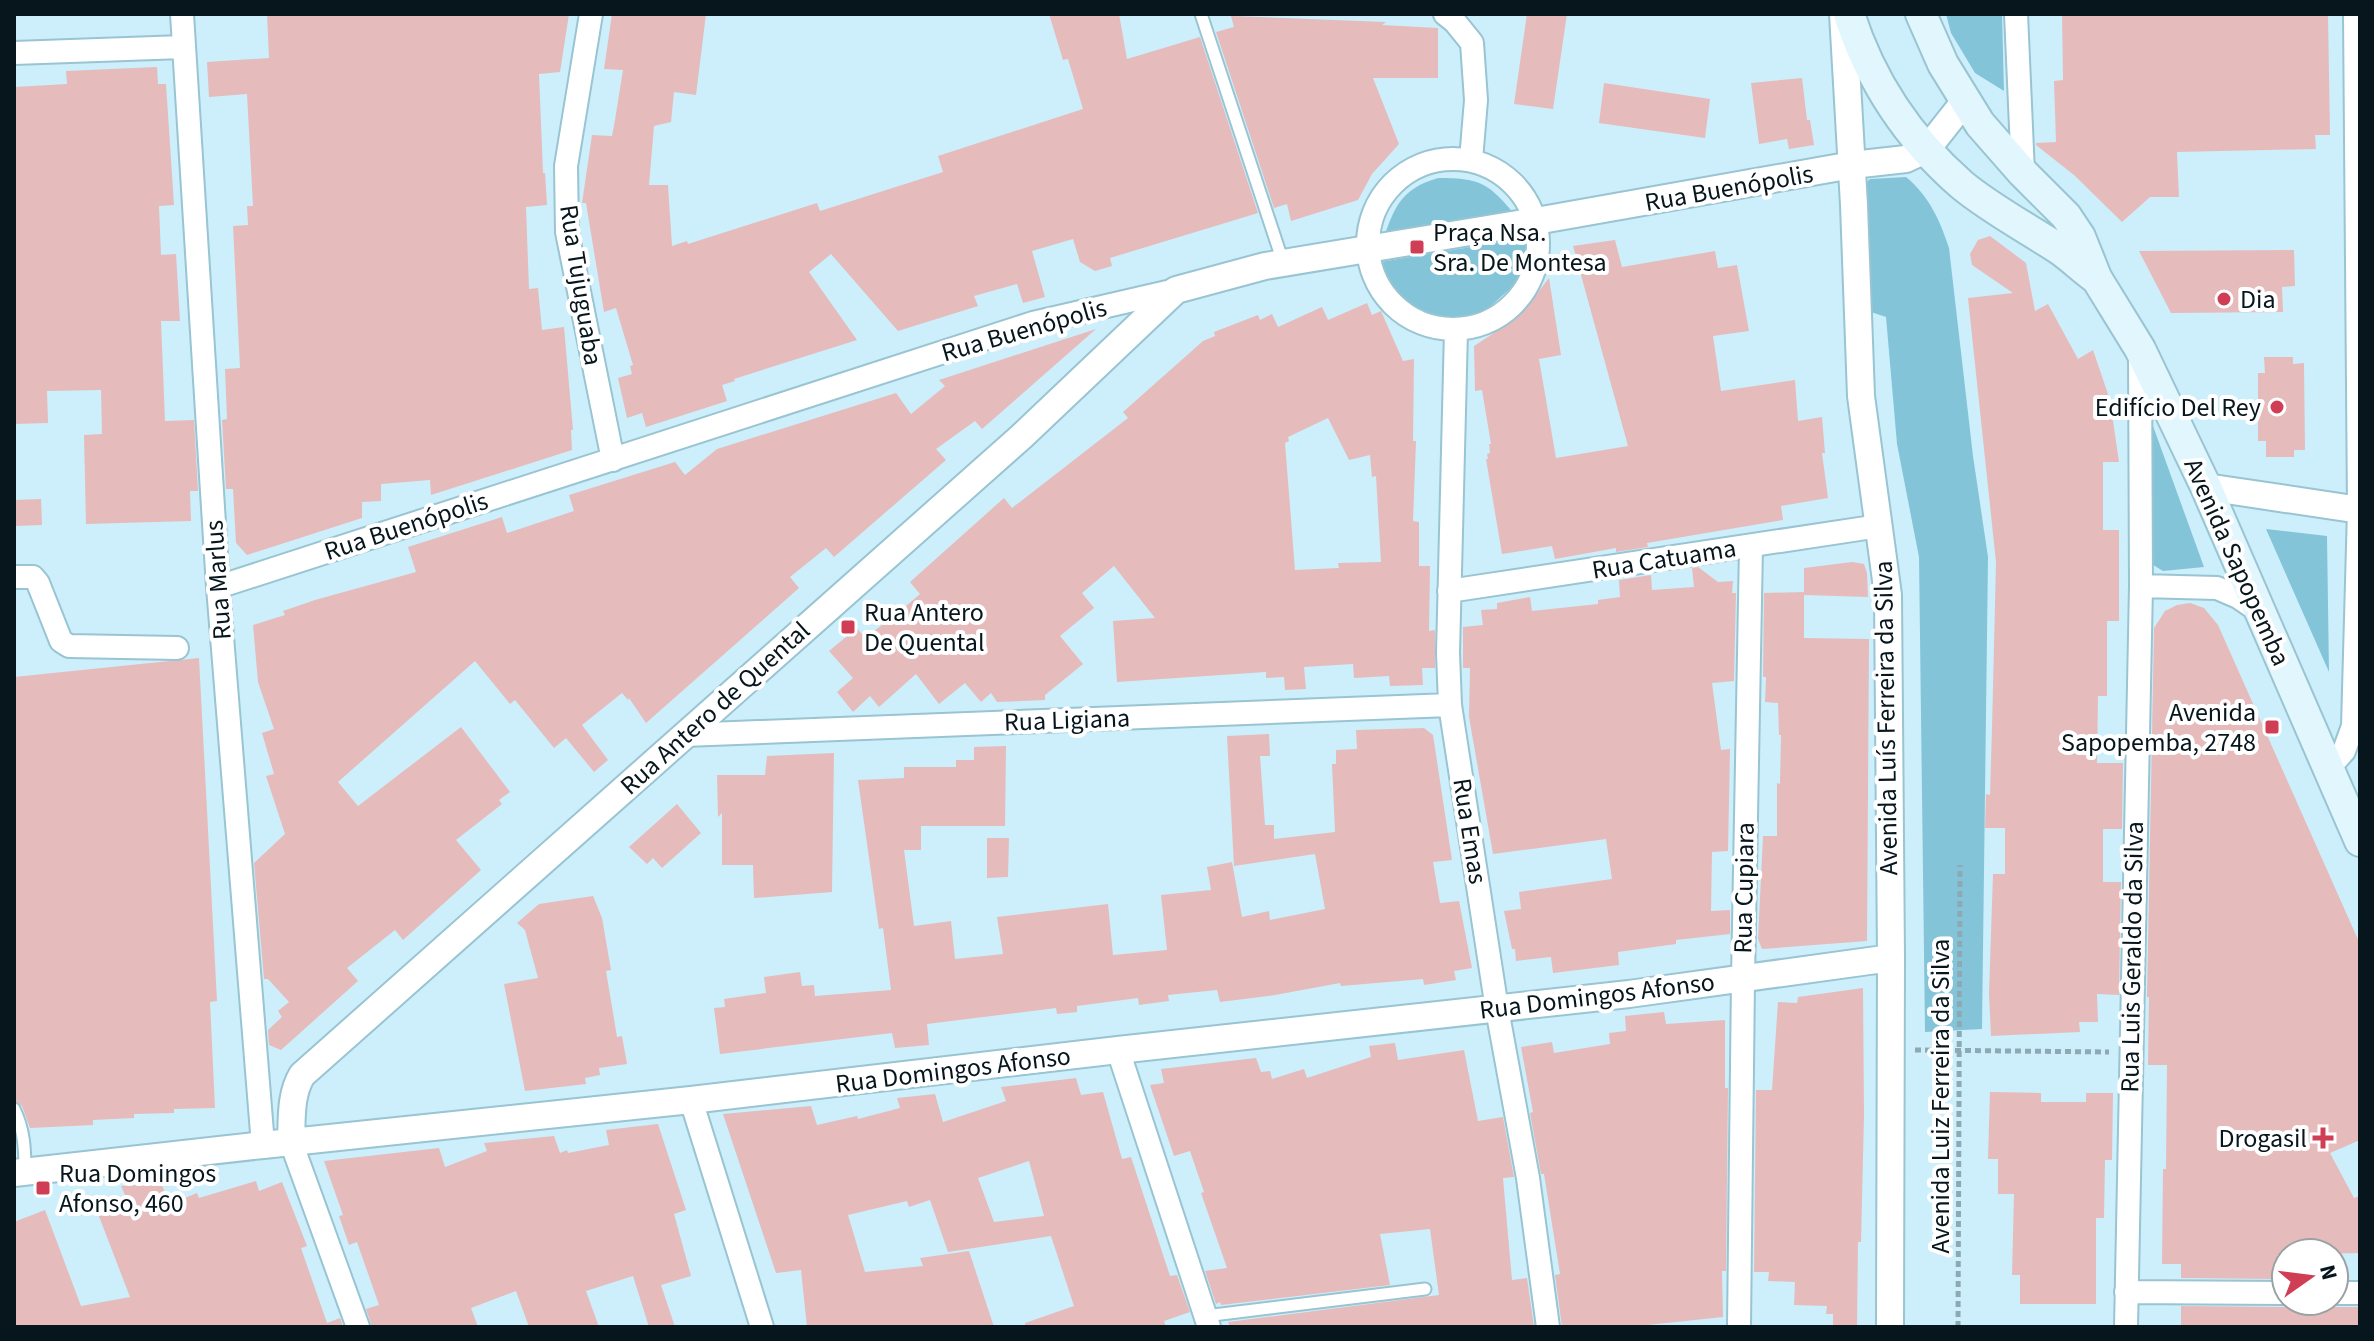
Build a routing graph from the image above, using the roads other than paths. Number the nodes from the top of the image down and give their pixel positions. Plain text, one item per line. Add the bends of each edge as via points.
1 (182, 14) edge
2 (591, 14) edge
3 (1201, 14) edge
4 (1445, 14) edge
5 (1843, 14) edge
6 (1849, 14) edge
7 (1921, 14) edge
8 (2016, 14) edge
9 (2355, 14) edge
10 (183, 47) junction
11 (14, 53) edge
12 (1965, 101) junction
13 (1927, 149) junction
14 (1471, 160) junction
15 (1852, 165) junction
16 (2023, 173) junction
17 (1536, 221) junction
18 (1368, 248) junction
19 (1283, 263) junction
20 (2097, 279) junction
21 (1176, 290) junction
22 (1456, 330) junction
23 (2140, 349) junction
24 (613, 460) junction
25 (2206, 487) junction
26 (2360, 510) edge
27 (1879, 526) junction
28 (1751, 546) junction
29 (14, 577) edge
30 (2141, 586) junction
31 (218, 587) junction
32 (1449, 591) junction
33 (2260, 612) junction
34 (177, 648) dead end
35 (1450, 705) junction
36 (684, 735) junction
37 (2328, 769) junction
38 (2360, 841) edge
39 (1891, 958) junction
40 (1743, 979) junction
41 (1497, 1009) junction
42 (1118, 1050) junction
43 (691, 1100) junction
44 (14, 1109) edge
45 (291, 1142) junction
46 (263, 1145) junction
47 (20, 1173) edge
48 (1425, 1289) dead end
49 (2126, 1292) junction
50 (2270, 1293) edge
51 (1207, 1321) edge
52 (358, 1327) edge
53 (762, 1327) edge
54 (1548, 1327) edge
55 (1731, 1327) edge
56 (1739, 1327) edge
57 (1890, 1327) edge
58 (2126, 1327) edge

1 - 10 street, Rua Marlus
2 - 24 street, Rua Tujuguaba via 566,166 567,232
3 - 19 lane
4 - 14 street via 1472,43 1476,100
5 - 15 street, Avenida Luís Ferreira da Silva
6 - 13 main road, Avenida Sapopemba via 1893,110
7 - 12 main road
8 - 16 street
9 - 26 street
10 - 11 street
10 - 31 street, Rua Marlus
12 - 13 street
12 - 16 main road
13 - 15 street, Rua Buenópolis via 1888,144 1873,148
13 - 20 main road, Avenida Sapopemba via 1963,185
14 - 17 street via 1489,166 1518,188
14 - 18 street via 1427,162 1407,172 1377,205
15 - 17 street, Rua Buenópolis
15 - 27 street, Avenida Luís Ferreira da Silva via 1861,396
16 - 20 main road via 2066,216
17 - 18 street, Rua Buenópolis
17 - 22 street via 1537,260 1522,295 1493,320
18 - 19 street, Rua Buenópolis
18 - 22 street via 1373,274 1386,298 1406,316 1430,327
19 - 21 street, Rua Buenópolis
20 - 23 main road, Avenida Sapopemba
21 - 24 street, Rua Buenópolis via 1033,323
21 - 36 street, Rua Antero de Quental via 1021,437
22 - 32 street, Rua Emas
23 - 25 main road, Avenida Sapopemba
23 - 30 street, Rua Luis Geraldo da Silva
24 - 31 street, Rua Buenópolis
25 - 26 street
25 - 33 main road, Avenida Sapopemba
26 - 37 street via 2353,726 2344,751
27 - 28 street, Rua Catuama
27 - 39 street, Avenida Luís Ferreira da Silva via 1888,595
28 - 32 street, Rua Catuama
28 - 40 street, Rua Cupiara
29 - 34 street via 33,577 38,583 61,641 69,646
30 - 33 street via 2217,588
30 - 49 street, Rua Luis Geraldo da Silva
31 - 46 street, Rua Marlus
32 - 35 street, Rua Emas
33 - 37 main road, Avenida Sapopemba
35 - 36 street, Rua Ligiana
35 - 41 street, Rua Emas
36 - 45 street, Rua Antero de Quental via 426,958 302,1075 293,1097
37 - 38 main road, Avenida Sapopemba
39 - 40 street, Rua Domingos Afonso
39 - 57 street, Avenida Luís Ferreira da Silva
40 - 41 street, Rua Domingos Afonso
40 - 56 street, Rua Cupiara
41 - 42 street, Rua Domingos Afonso
41 - 54 street, Rua Emas
42 - 43 street, Rua Domingos Afonso
42 - 51 street
43 - 45 street, Rua Domingos Afonso
43 - 53 street
44 - 47 lane via 24,1142
45 - 46 street, Rua Domingos Afonso
45 - 52 street
46 - 47 street, Rua Domingos Afonso
48 - 51 lane
49 - 50 street
49 - 58 street, Rua Luis Geraldo da Silva
55 - 56 street

